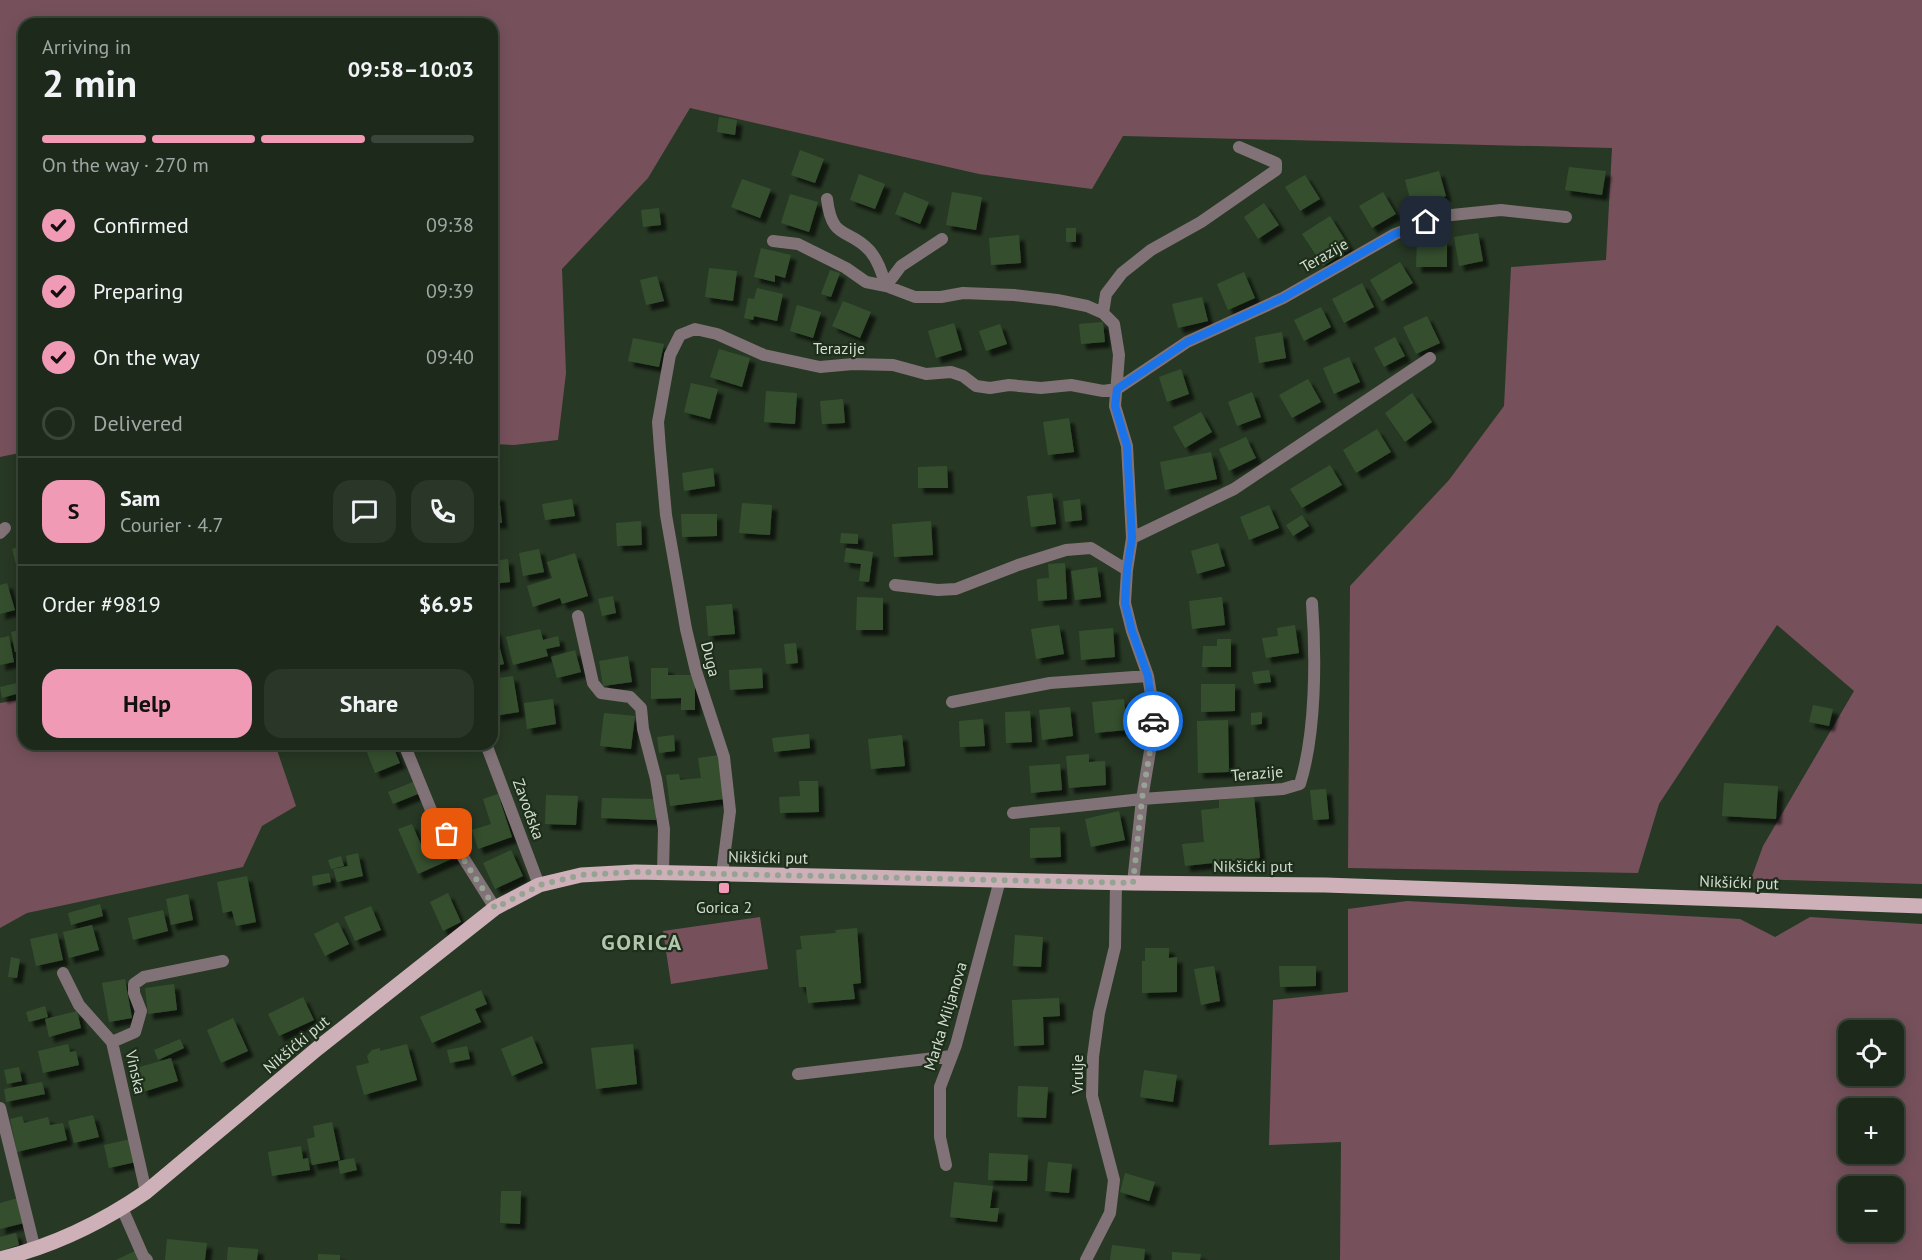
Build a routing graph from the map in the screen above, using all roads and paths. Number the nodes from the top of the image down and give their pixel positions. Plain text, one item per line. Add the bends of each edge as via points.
1 (1239, 147) dead end
2 (827, 199) dead end
3 (1566, 218) dead end
4 (942, 239) dead end
5 (773, 241) dead end
6 (886, 286) junction
7 (1103, 313) junction
8 (1430, 358) dead end
9 (1117, 389) junction
10 (660, 449) joint
11 (1132, 538) junction
12 (1127, 570) junction
13 (895, 585) dead end
14 (1311, 603) dead end
15 (578, 616) dead end
16 (1148, 676) junction
17 (952, 702) dead end
18 (406, 750) edge
19 (488, 750) edge
20 (1142, 799) junction
21 (1012, 813) dead end
22 (663, 873) junction
23 (722, 874) junction
24 (1000, 880) junction
25 (1116, 883) junction
26 (1133, 883) junction
27 (540, 885) junction
28 (1922, 906) edge
29 (495, 908) junction
30 (223, 961) dead end
31 (63, 973) dead end
32 (112, 1042) junction
33 (952, 1056) junction
34 (798, 1074) dead end
35 (0, 1108) edge
36 (946, 1165) dead end
37 (146, 1192) junction
38 (122, 1208) junction
39 (35, 1250) junction
40 (0, 1259) edge
41 (147, 1260) edge
42 (1086, 1260) edge

1 - 7 street via 1275,163 1276,170 1122,273 1106,294
2 - 6 street via 837,229 869,250 881,268
3 - 9 street, Terazije via 1501,210 1442,216 1395,234 1283,298 1187,342
4 - 6 street via 901,267
5 - 6 street via 798,244 866,282
6 - 7 street via 915,297 963,293 1014,295 1087,306
7 - 9 street via 1114,324 1119,355
8 - 11 street via 1234,489
9 - 10 street, Terazije via 1103,391 1071,385 990,388 976,386 951,372 926,374 893,365 820,367 764,355 717,334 695,330 680,335 670,355 658,422
9 - 11 street via 1115,406 1127,446
10 - 23 street, Duga via 666,515 686,629 723,757 729,811
11 - 12 street
12 - 13 street via 1091,548 1083,548 1057,553 956,589
12 - 16 street via 1125,603
14 - 20 street, Terazije via 1314,682 1307,762 1300,784 1283,789
15 - 22 street via 597,688 601,693 630,697 641,708 664,829
16 - 17 street via 1050,683
16 - 20 street via 1153,733
18 - 29 street via 433,815
19 - 27 street, Zavođska
20 - 21 street, Terazije
20 - 26 street
22 - 23 main road, Nikšićki put
22 - 27 main road, Nikšićki put via 581,875
23 - 24 main road, Nikšićki put
24 - 25 main road, Nikšićki put
24 - 33 street, Marka Miljanova
25 - 26 main road, Nikšićki put
25 - 42 street, Vrulje via 1115,946 1099,1013 1092,1096 1114,1180 1110,1213
26 - 28 main road, Nikšićki put via 1326,885
27 - 29 main road, Nikšićki put
29 - 37 main road, Nikšićki put
30 - 32 street via 144,977 134,984 141,1011 135,1032
31 - 32 street, Vinska via 79,1005
32 - 37 street, Vinska
33 - 34 street
33 - 36 street, Marka Miljanova via 940,1087 940,1137
35 - 39 street
37 - 38 main road, Nikšićki put
38 - 39 main road, Nikšićki put via 78,1233
38 - 41 street
39 - 40 main road, Nikšićki put

